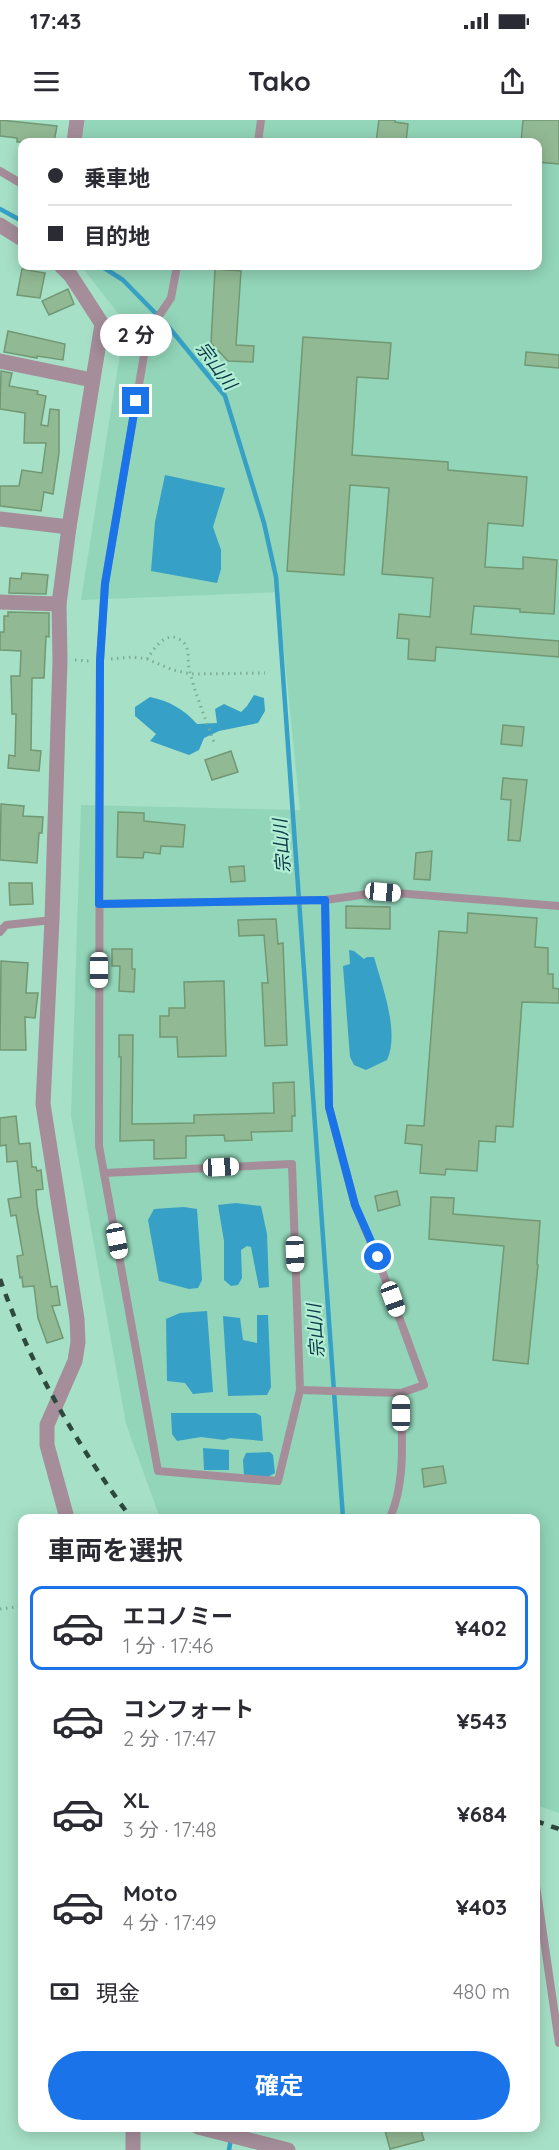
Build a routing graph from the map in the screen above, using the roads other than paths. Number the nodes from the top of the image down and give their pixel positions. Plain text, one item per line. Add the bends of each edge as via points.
1 (77, 120) edge
2 (261, 120) edge
3 (75, 138) edge
4 (259, 138) edge
5 (0, 171) edge
6 (18, 182) edge
7 (0, 225) edge
8 (18, 236) edge
9 (65, 270) edge
10 (176, 270) edge
11 (0, 361) edge
12 (92, 380) junction
13 (0, 519) edge
14 (69, 527) junction
15 (0, 602) edge
16 (59, 604) junction
17 (325, 900) junction
18 (99, 904) junction
19 (559, 906) edge
20 (52, 920) junction
21 (0, 932) edge
22 (105, 1173) junction
23 (300, 1390) junction
24 (401, 1393) junction
25 (66, 1514) edge
26 (391, 1514) edge
27 (540, 1912) edge
28 (559, 2043) edge
29 (133, 2132) edge
30 (217, 2132) edge
31 (133, 2150) edge
32 (288, 2150) edge

1 - 3 street
2 - 4 lane
5 - 6 lane
7 - 8 street
9 - 12 street via 102,324
10 - 18 lane via 171,298 148,332 105,584 100,661
11 - 12 street
12 - 14 street
13 - 14 street
14 - 16 street
15 - 16 street
16 - 20 street
17 - 18 lane
17 - 19 lane via 383,892
17 - 24 lane via 329,1107 355,1205 424,1385
18 - 22 lane via 99,1146
20 - 21 lane via 6,925
20 - 25 street via 43,1104 78,1342 75,1361 47,1425 47,1445
22 - 23 lane via 292,1164
22 - 23 lane via 158,1471 278,1481
23 - 24 lane
24 - 26 lane via 401,1476
27 - 28 lane
29 - 31 street
30 - 32 street

